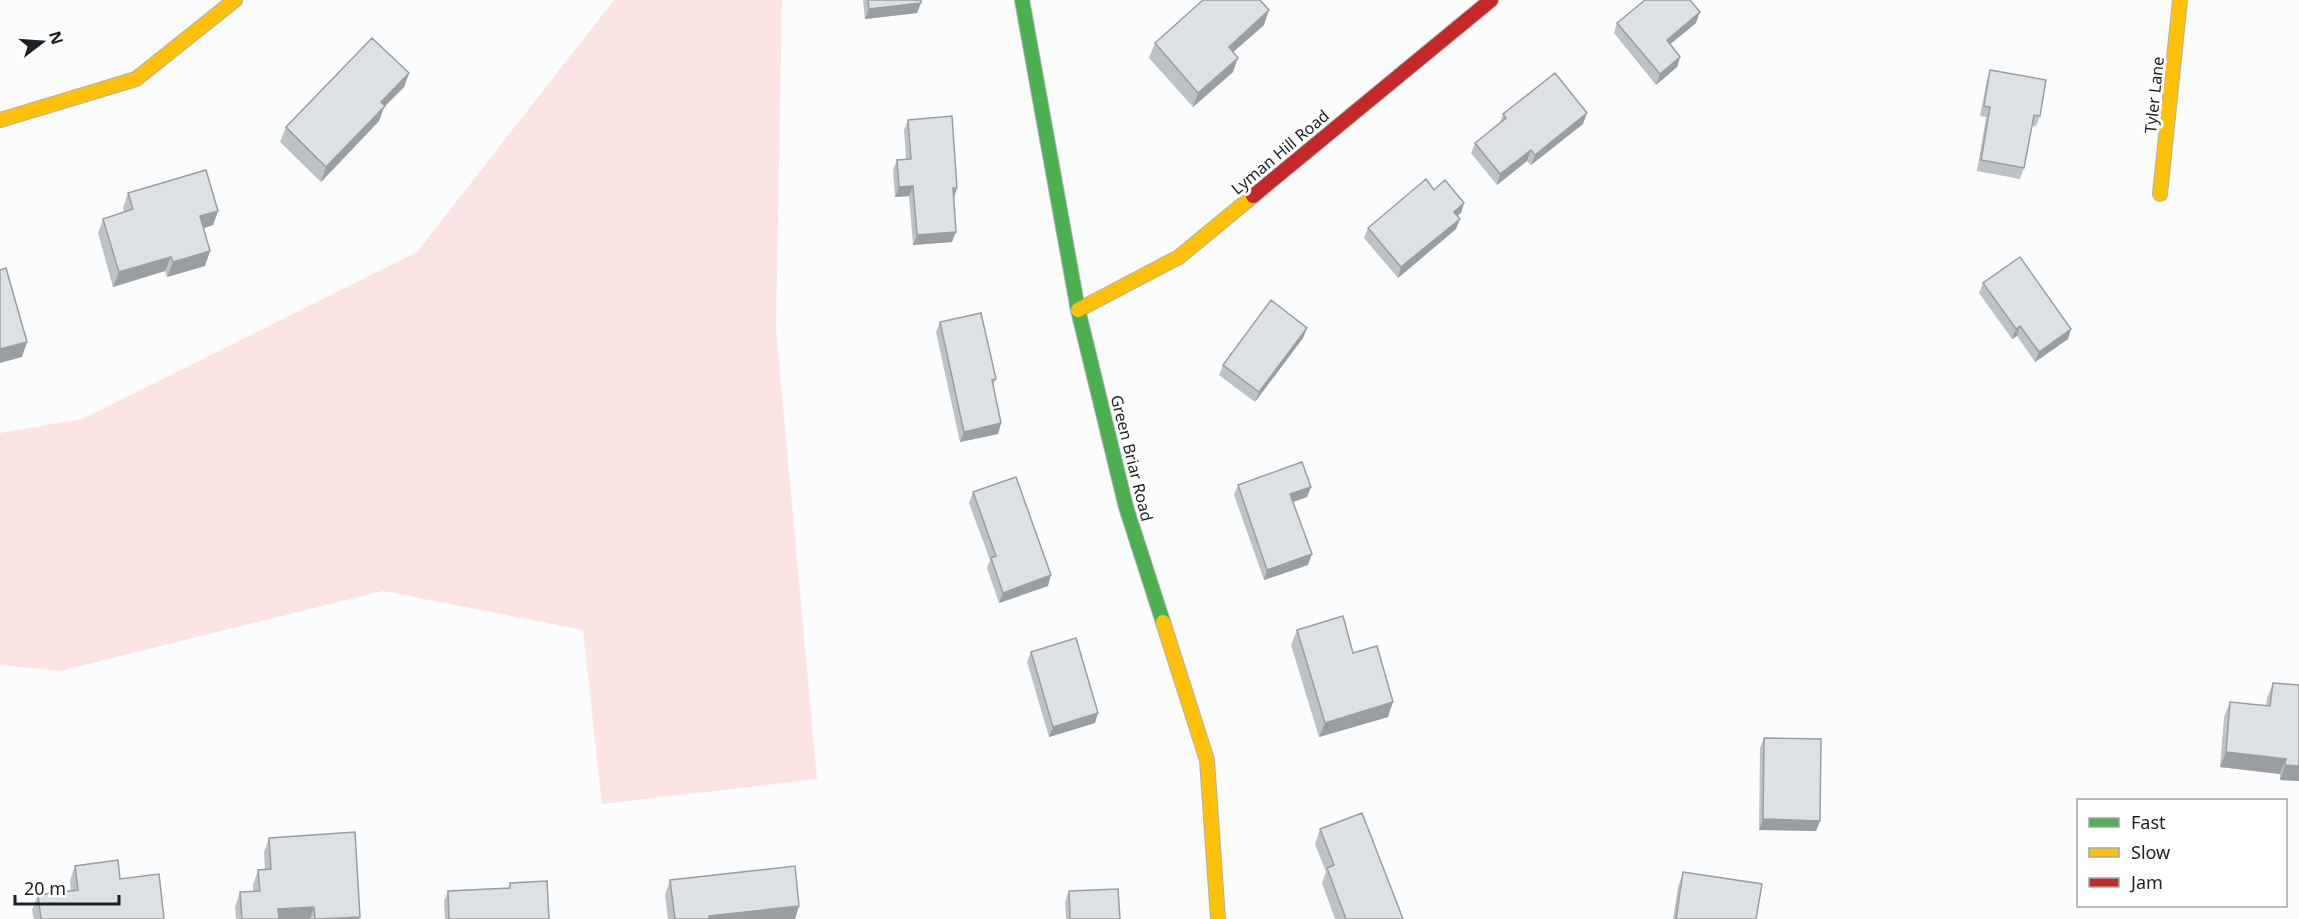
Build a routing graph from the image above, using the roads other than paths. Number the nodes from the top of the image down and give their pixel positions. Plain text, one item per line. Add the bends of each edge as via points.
1 (236, 0) edge
2 (1022, 0) edge
3 (1491, 0) edge
4 (2180, 0) edge
5 (0, 120) edge
6 (2160, 194) dead end
7 (1078, 310) junction
8 (1218, 919) edge

1 - 5 street via 136,79
2 - 7 street, Green Briar Road
3 - 7 street, Lyman Hill Road via 1179,257
4 - 6 street, Tyler Lane
7 - 8 street, Green Briar Road via 1126,507 1207,760

